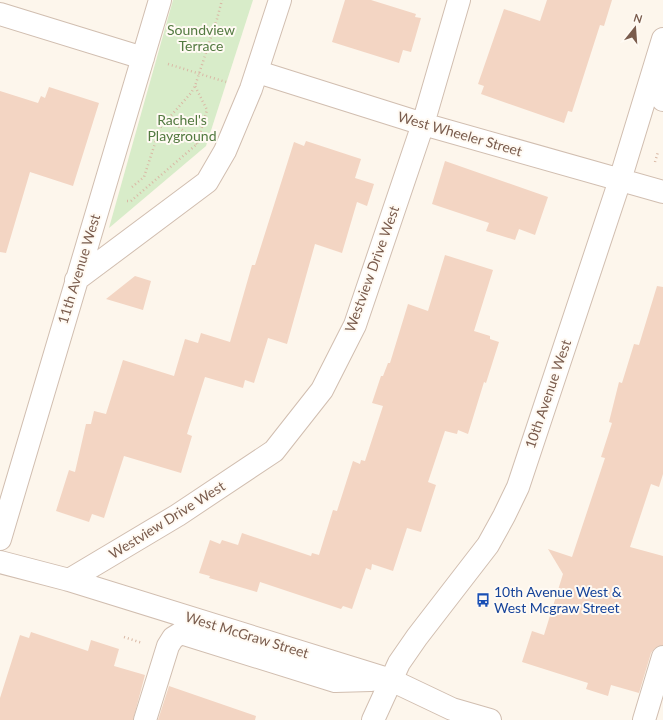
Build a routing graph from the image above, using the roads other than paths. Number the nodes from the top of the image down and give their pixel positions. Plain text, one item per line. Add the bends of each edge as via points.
1 (160, 0) edge
2 (280, 0) edge
3 (459, 0) edge
4 (0, 14) edge
5 (663, 39) edge
6 (153, 60) junction
7 (654, 70) junction
8 (258, 72) junction
9 (663, 100) edge
10 (423, 124) junction
11 (620, 180) junction
12 (663, 192) edge
13 (76, 280) junction
14 (0, 539) edge
15 (0, 562) edge
16 (69, 580) junction
17 (663, 657) edge
18 (391, 680) junction
19 (145, 720) edge
20 (373, 720) edge
21 (490, 720) edge
22 (644, 720) edge

1 - 6 street, 11th Avenue West
2 - 8 street
3 - 10 street, Westview Drive West
4 - 6 street
5 - 7 street, 10th Avenue West
6 - 13 street, 11th Avenue West
7 - 9 street
7 - 11 street, 10th Avenue West
8 - 10 street, West Wheeler Street
8 - 13 street via 225,151 207,182
10 - 11 street, West Wheeler Street
10 - 16 street, Westview Drive West via 354,325 322,390 274,451 178,515
11 - 12 street, West Wheeler Street
11 - 18 street, 10th Avenue West via 518,487 488,544 417,637
13 - 14 street, 11th Avenue West
15 - 16 street, West McGraw Street
16 - 18 street, West McGraw Street
17 - 22 street
18 - 19 street via 336,681 181,633 172,638 168,646
18 - 20 street, 10th Avenue West
18 - 21 street, West McGraw Street via 452,709

